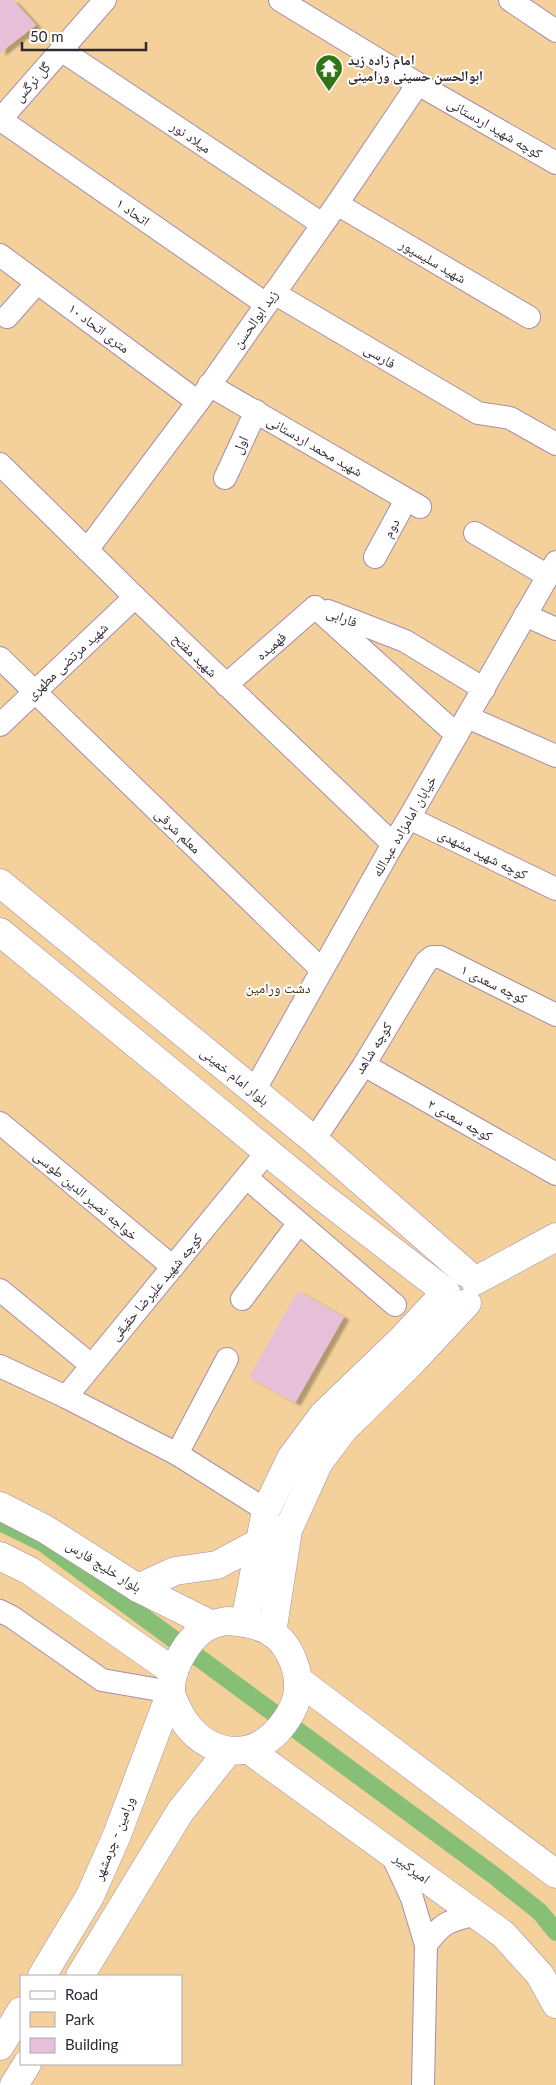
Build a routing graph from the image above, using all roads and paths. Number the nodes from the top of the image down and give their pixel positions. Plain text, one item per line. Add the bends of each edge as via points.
1 (105, 0) edge
2 (280, 0) edge
3 (510, 0) edge
4 (556, 31) edge
5 (61, 50) junction
6 (418, 84) junction
7 (0, 120) edge
8 (556, 163) edge
9 (337, 204) junction
10 (322, 224) junction
11 (0, 255) edge
12 (37, 283) junction
13 (270, 298) junction
14 (7, 317) dead end
15 (529, 317) dead end
16 (203, 394) junction
17 (256, 411) junction
18 (556, 444) edge
19 (0, 464) edge
20 (225, 478) dead end
21 (413, 504) joint
22 (475, 532) dead end
23 (86, 550) junction
24 (375, 557) dead end
25 (552, 569) edge
26 (135, 597) junction
27 (315, 607) junction
28 (526, 616) junction
29 (556, 628) edge
30 (0, 658) edge
31 (226, 684) junction
32 (484, 689) junction
33 (34, 691) junction
34 (0, 725) edge
35 (462, 726) junction
36 (556, 756) edge
37 (410, 818) junction
38 (393, 844) junction
39 (0, 883) edge
40 (556, 888) edge
41 (0, 932) edge
42 (432, 957) joint
43 (322, 970) junction
44 (556, 1015) edge
45 (364, 1065) junction
46 (254, 1090) junction
47 (0, 1124) edge
48 (314, 1140) junction
49 (267, 1152) junction
50 (556, 1174) edge
51 (247, 1178) junction
52 (298, 1224) junction
53 (556, 1237) edge
54 (556, 1257) edge
55 (173, 1267) junction
56 (466, 1289) junction
57 (0, 1290) edge
58 (242, 1299) dead end
59 (395, 1305) dead end
60 (227, 1359) dead end
61 (91, 1364) junction
62 (0, 1366) edge
63 (66, 1397) junction
64 (176, 1454) junction
65 (0, 1506) edge
66 (266, 1510) junction
67 (260, 1542) junction
68 (0, 1556) edge
69 (138, 1588) junction
70 (0, 1611) edge
71 (245, 1622) junction
72 (272, 1633) junction
73 (186, 1656) junction
74 (298, 1680) junction
75 (238, 1751) junction
76 (391, 1852) junction
77 (556, 1874) edge
78 (477, 1914) junction
79 (426, 1945) junction
80 (43, 1975) edge
81 (81, 1975) edge
82 (556, 2004) edge
83 (20, 2013) edge
84 (0, 2046) edge
85 (26, 2065) edge
86 (14, 2085) edge
87 (423, 2085) edge

1 - 5 street, گل نرگس
2 - 6 street, کوچه شهید اردستانی
3 - 4 street
5 - 7 street, گل نرگس
5 - 10 street, میلاد نور
6 - 8 street, کوچه شهید اردستانی
6 - 9 street, زید ابوالحسن
7 - 13 street, اتحاد ۱
9 - 10 street, زید ابوالحسن
9 - 15 street, شهید سلیسپور
10 - 13 street, زید ابوالحسن
11 - 12 street, ۱۰ متری اتحاد
12 - 14 street
12 - 16 street, ۱۰ متری اتحاد
13 - 16 street, زید ابوالحسن
13 - 18 street, فارسی via 478,413 510,418
16 - 17 street, شهید محمد اردستانی
16 - 23 street, زید ابوالحسن
17 - 20 street, اول
17 - 21 street, شهید محمد اردستانی
19 - 23 street, شهید مفتح
21 - 24 street, دوم
22 - 25 street
23 - 26 street, شهید مفتح
25 - 28 street, خیابان امامزاده عبدالله
26 - 31 street, شهید مفتح
26 - 33 street, شهید مرتضی مطهری
27 - 31 street, فهمیده
27 - 32 street, فارابی via 405,641
27 - 35 street, فارابی
28 - 29 street
28 - 32 street, خیابان امامزاده عبدالله
30 - 33 street, معلم شرقی
31 - 38 street, شهید مفتح
32 - 35 street, خیابان امامزاده عبدالله
33 - 34 street, شهید مرتضی مطهری
33 - 43 street, معلم شرقی
35 - 36 street, فارابی
35 - 37 street, خیابان امامزاده عبدالله
37 - 38 street, خیابان امامزاده عبدالله
37 - 40 street, کوچه شهید مشهدی
38 - 43 street, خیابان امامزاده عبدالله
39 - 46 main road, بلوار امام خمینی
41 - 49 main road
42 - 44 street, کوچه سعدی ۱ via 440,957
42 - 45 street, کوچه شاهد
43 - 46 street, خیابان امامزاده عبدالله
45 - 48 street, کوچه شاهد
45 - 50 street, کوچه سعدی ۲
46 - 48 main road, بلوار امام خمینی
47 - 55 street, خواجه نصیر الدین طوسی
48 - 56 main road, بلوار امام خمینی
49 - 51 street, کوچه شهید علیرضا حقیقی
49 - 56 main road
51 - 52 street
51 - 55 street, کوچه شهید علیرضا حقیقی
52 - 58 street
52 - 59 street
53 - 56 main road
54 - 56 main road
55 - 61 street, کوچه شهید علیرضا حقیقی
56 - 66 main road via 402,1339 322,1415 291,1458
56 - 72 main road via 412,1362 344,1429 319,1462 288,1530
57 - 61 street
60 - 64 street
61 - 63 street, کوچه شهید علیرضا حقیقی
62 - 63 street
63 - 64 street
64 - 66 street
65 - 69 main road, بلوار خلیج فارس via 46,1529
66 - 67 main road
67 - 69 main road via 216,1565 176,1572
67 - 71 main road
68 - 73 main road
69 - 73 main road, بلوار خلیج فارس
70 - 73 street via 102,1680
71 - 72 main road
71 - 73 main road via 228,1621
72 - 74 main road via 285,1646
73 - 75 main road via 179,1713 188,1728 210,1745
73 - 80 main road, ورامین - چرمشهر via 90,1896
74 - 75 main road via 297,1699 284,1722 265,1742
74 - 77 main road
75 - 76 main road, امیرکبیر
75 - 81 main road via 180,1812
76 - 78 main road, امیرکبیر
76 - 79 street via 412,1898
78 - 79 street via 449,1922 438,1929
78 - 82 main road, امیرکبیر via 504,1935 540,1975
79 - 87 street
83 - 84 main road
85 - 86 main road

